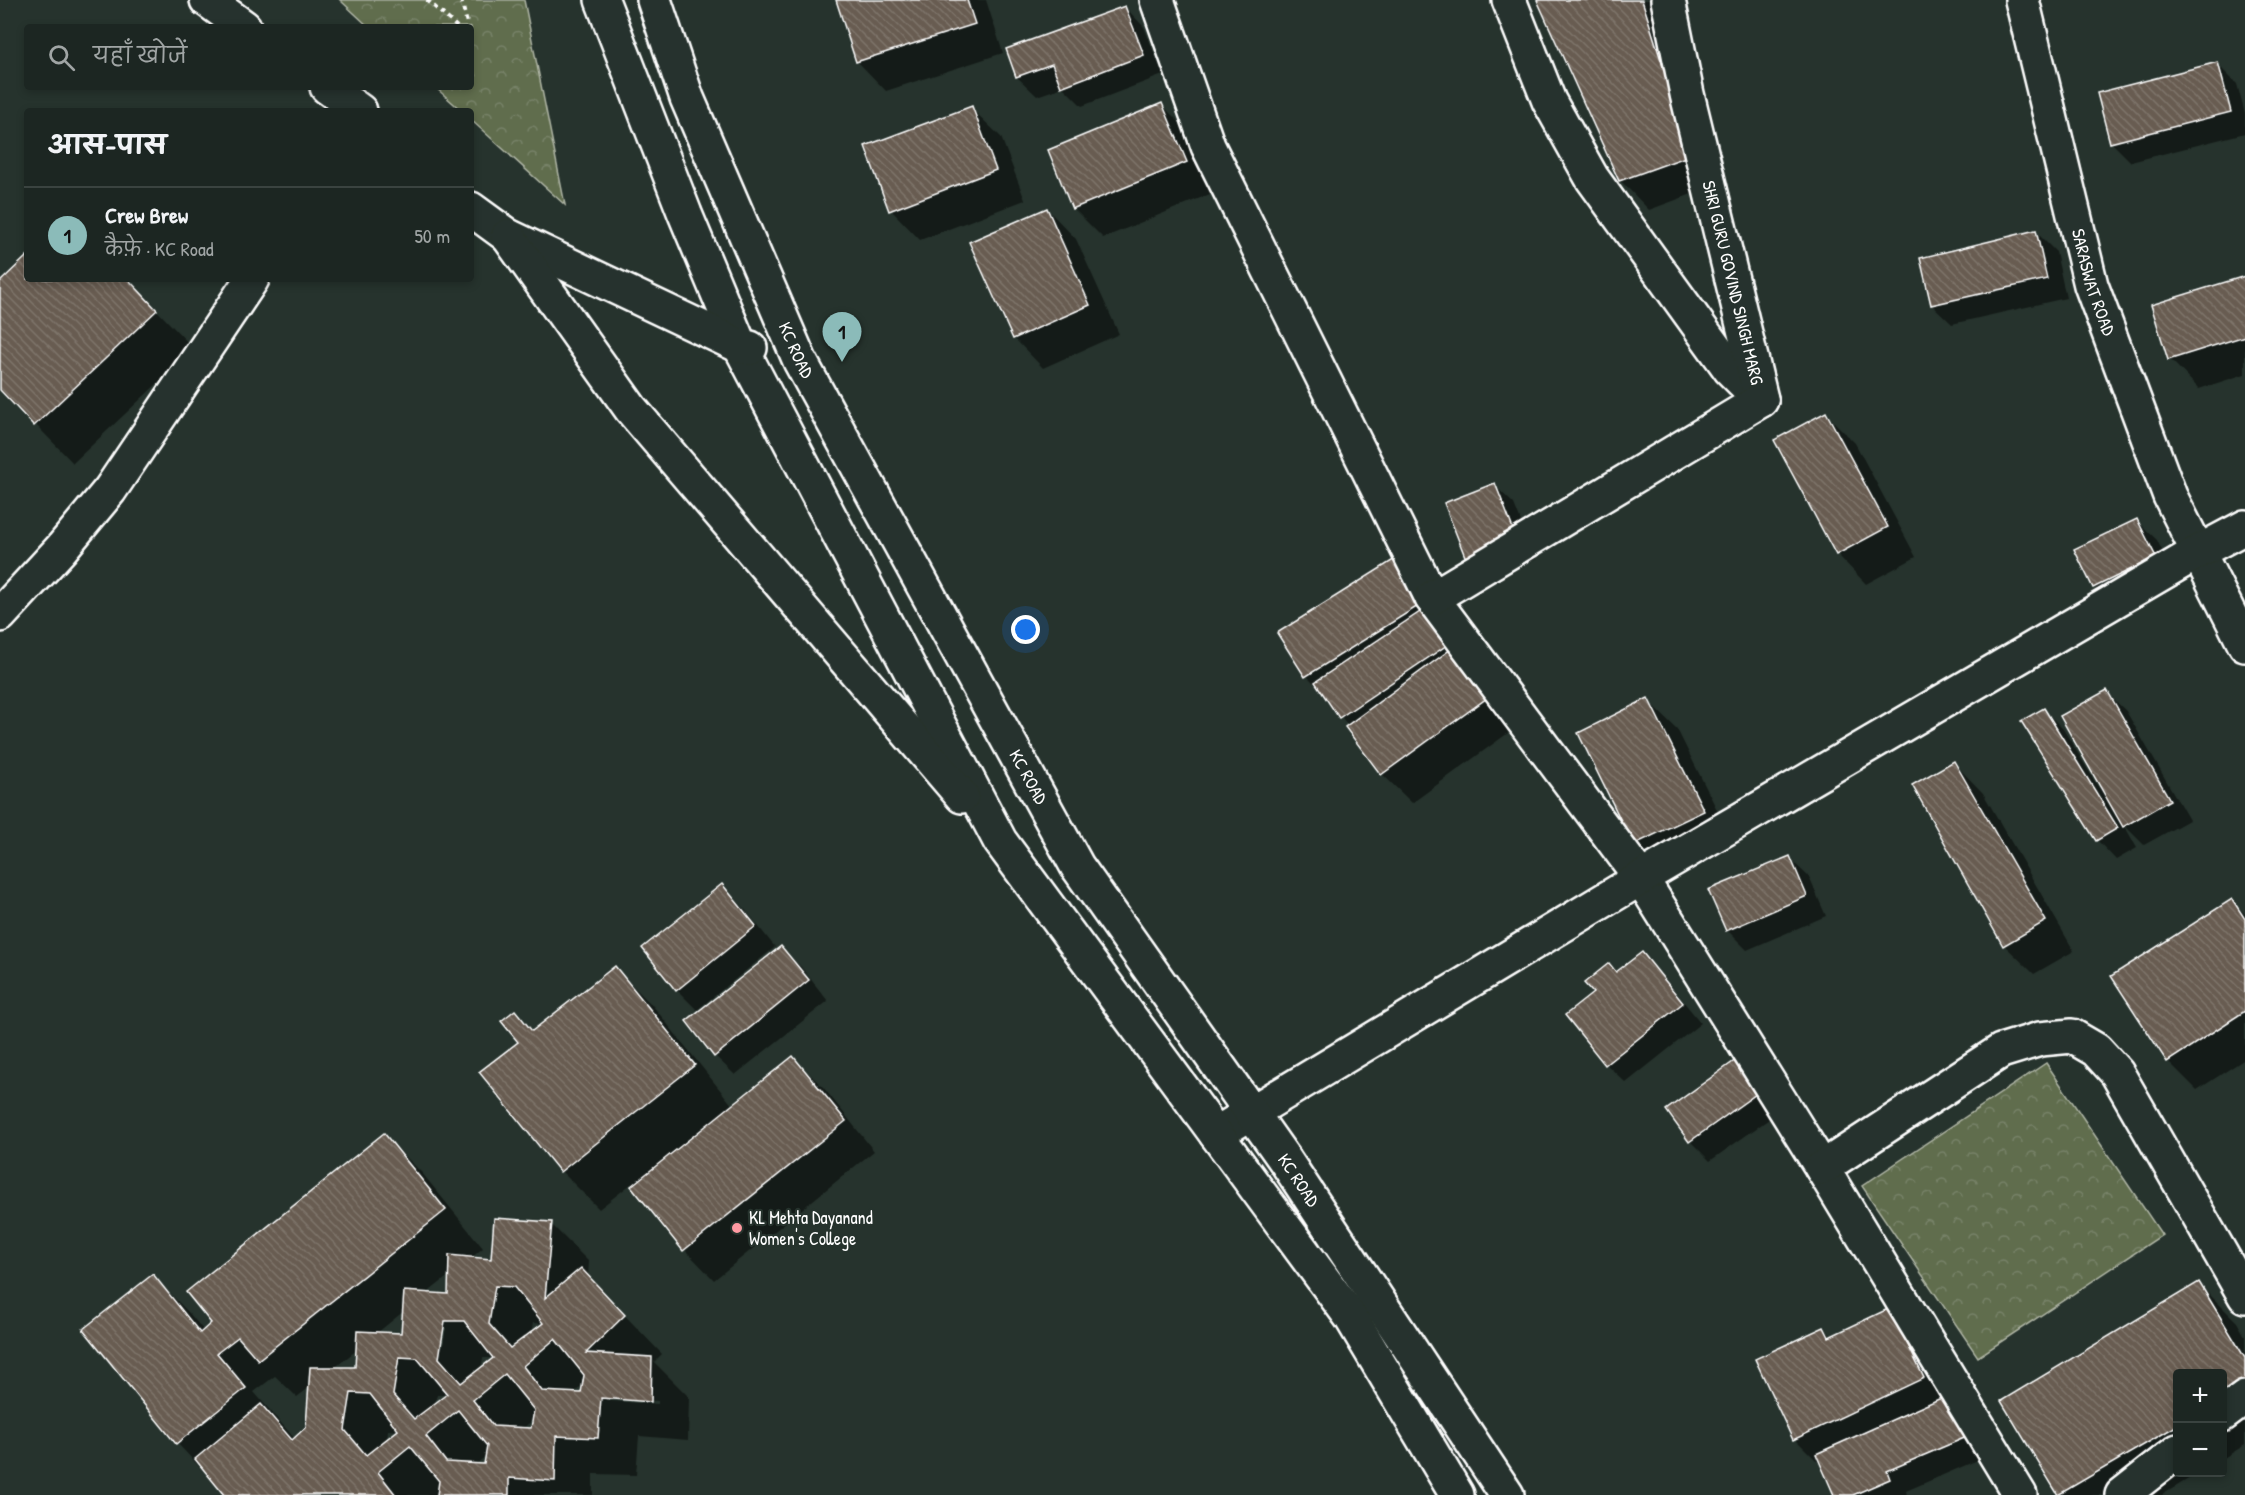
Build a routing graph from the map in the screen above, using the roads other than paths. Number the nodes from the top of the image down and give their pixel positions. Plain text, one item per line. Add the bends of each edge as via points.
1 (207, 0) edge
2 (602, 0) edge
3 (654, 0) edge
4 (1156, 0) edge
5 (1509, 0) edge
6 (1668, 0) edge
7 (2022, 0) edge
8 (240, 24) edge
9 (331, 90) edge
10 (356, 108) edge
11 (474, 211) edge
12 (508, 236) junction
13 (250, 282) edge
14 (741, 346) junction
15 (800, 361) junction
16 (1761, 400) junction
17 (2245, 527) edge
18 (2198, 552) junction
19 (1432, 598) junction
20 (0, 615) edge
21 (2245, 645) edge
22 (1000, 841) junction
23 (1641, 878) junction
24 (1251, 1113) junction
25 (1216, 1134) junction
26 (1822, 1168) junction
27 (2245, 1296) edge
28 (2245, 1398) edge
29 (2227, 1412) edge
30 (2173, 1455) edge
31 (1457, 1495) edge
32 (1507, 1495) edge
33 (2020, 1495) edge
34 (2122, 1495) edge

1 - 8 street
2 - 14 street
3 - 15 street, KC ROAD via 687,98
4 - 19 street via 1208,146
5 - 16 street via 1549,101 1592,178 1730,369
6 - 16 street, SHRI GURU GOVIND SINGH MARG
7 - 18 street, SARASWAT ROAD via 2091,285 2170,496
9 - 10 street
11 - 12 street
12 - 14 street
12 - 22 street via 631,409
13 - 20 street via 110,490
14 - 15 street
14 - 22 street
15 - 24 street, KC ROAD via 1077,866
16 - 19 street, SHRI GURU GOVIND SINGH MARG
17 - 18 street
18 - 21 street, SARASWAT ROAD
18 - 23 street
19 - 23 street
22 - 25 street
23 - 24 street
23 - 26 street
24 - 25 street
24 - 32 street, KC ROAD
25 - 31 street via 1351,1317
26 - 27 street via 2001,1051 2040,1039 2072,1036 2096,1050 2117,1073
26 - 33 street
28 - 29 street
30 - 34 street

